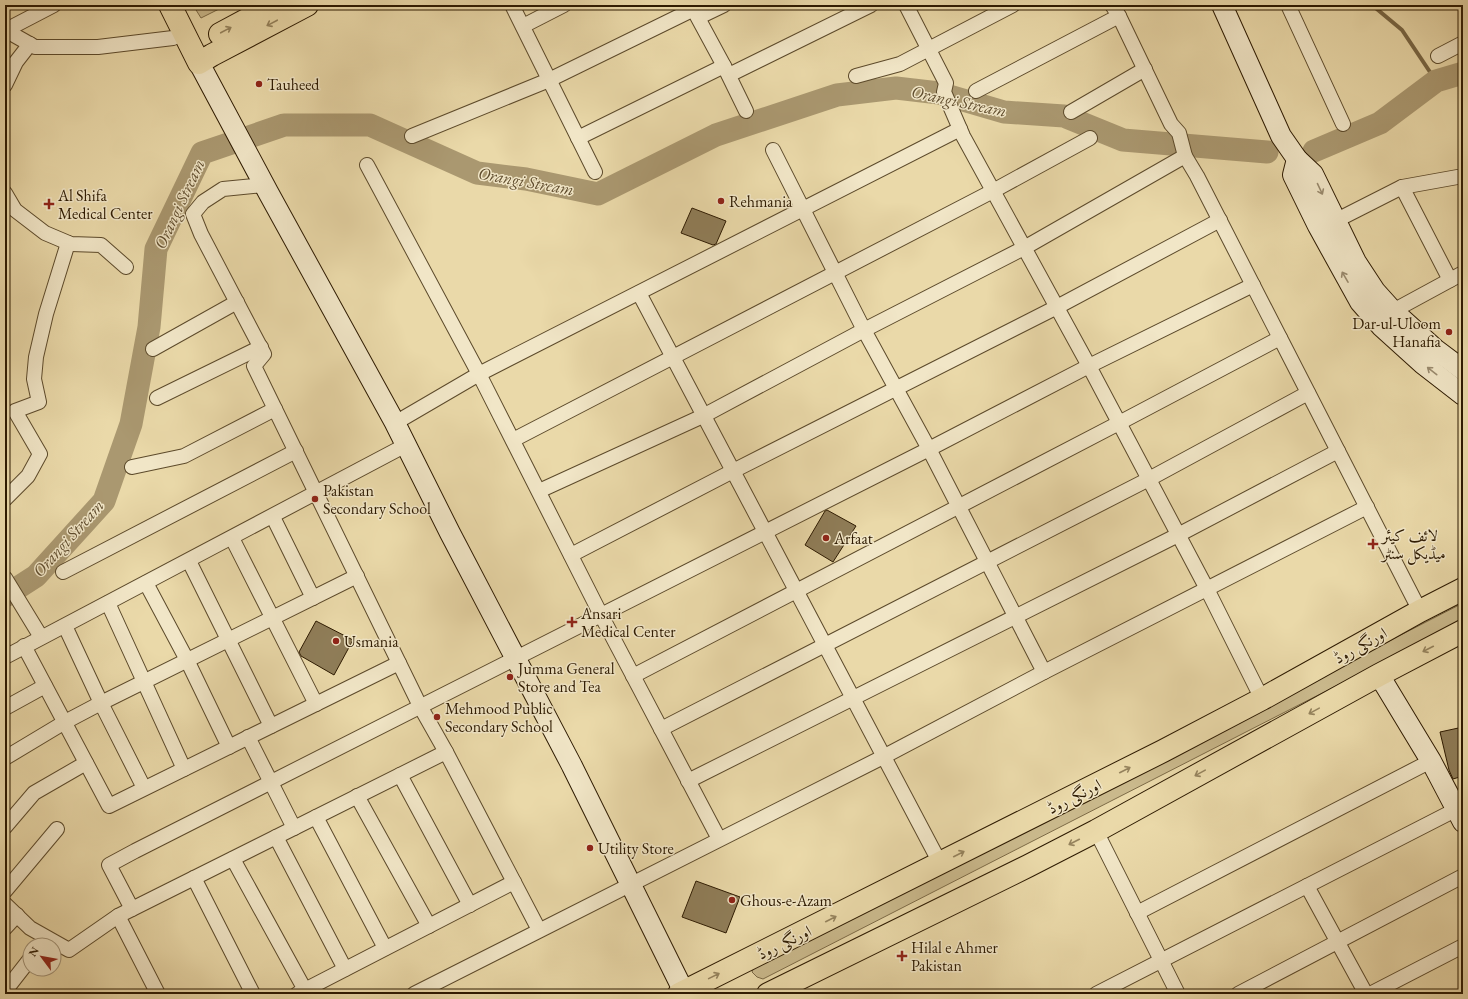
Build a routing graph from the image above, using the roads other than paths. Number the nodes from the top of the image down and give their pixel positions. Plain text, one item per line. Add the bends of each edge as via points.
1 (170, 5) edge
2 (185, 5) edge
3 (274, 5) edge
4 (307, 5) edge
5 (512, 5) edge
6 (564, 5) edge
7 (724, 5) edge
8 (871, 5) edge
9 (906, 5) edge
10 (1013, 5) edge
11 (1222, 5) edge
12 (1288, 5) edge
13 (51, 6) edge
14 (1115, 10) edge
15 (695, 11) edge
16 (523, 26) junction
17 (5, 29) edge
18 (1463, 43) edge
19 (30, 44) junction
20 (929, 49) junction
21 (200, 53) junction
22 (1438, 56) dead end
23 (726, 70) junction
24 (1145, 70) junction
25 (856, 76) dead end
26 (549, 80) junction
27 (5, 85) edge
28 (976, 91) dead end
29 (746, 111) dead end
30 (1071, 112) dead end
31 (1342, 124) dead end
32 (961, 133) junction
33 (412, 136) dead end
34 (578, 138) junction
35 (1090, 138) dead end
36 (773, 150) dead end
37 (1185, 156) junction
38 (1297, 159) junction
39 (367, 166) dead end
40 (595, 172) dead end
41 (1463, 176) edge
42 (1402, 187) junction
43 (266, 188) junction
44 (993, 191) junction
45 (5, 193) edge
46 (803, 209) junction
47 (1220, 220) junction
48 (1335, 221) junction
49 (68, 243) junction
50 (1024, 248) junction
51 (126, 267) dead end
52 (835, 273) junction
53 (1463, 273) edge
54 (1450, 280) junction
55 (1253, 285) junction
56 (639, 293) junction
57 (237, 302) junction
58 (1056, 307) junction
59 (1393, 311) junction
60 (864, 330) junction
61 (1280, 338) junction
62 (260, 347) junction
63 (153, 348) dead end
64 (673, 357) junction
65 (1089, 366) junction
66 (1463, 370) edge
67 (479, 374) junction
68 (896, 389) junction
69 (1308, 393) junction
70 (1463, 395) edge
71 (157, 398) dead end
72 (275, 409) junction
73 (703, 416) junction
74 (395, 423) junction
75 (1119, 423) junction
76 (513, 440) junction
77 (406, 446) junction
78 (928, 449) junction
79 (296, 451) junction
80 (1338, 451) junction
81 (132, 467) dead end
82 (732, 471) junction
83 (1149, 479) junction
84 (539, 491) junction
85 (317, 494) junction
86 (5, 499) edge
87 (958, 507) junction
88 (1367, 507) junction
89 (273, 516) junction
90 (765, 532) junction
91 (1178, 534) junction
92 (232, 538) junction
93 (571, 555) junction
94 (189, 561) junction
95 (987, 562) junction
96 (63, 572) dead end
97 (357, 576) junction
98 (5, 578) edge
99 (146, 583) junction
100 (1207, 589) junction
101 (1463, 589) edge
102 (796, 591) junction
103 (313, 598) junction
104 (108, 603) junction
105 (1420, 611) junction
106 (601, 615) junction
107 (1015, 616) junction
108 (272, 618) junction
109 (65, 626) junction
110 (1463, 631) edge
111 (42, 637) junction
112 (228, 640) junction
113 (825, 645) junction
114 (24, 646) junction
115 (5, 657) edge
116 (515, 658) junction
117 (187, 660) junction
118 (399, 663) junction
119 (1044, 672) junction
120 (1378, 675) junction
121 (633, 676) junction
122 (144, 682) junction
123 (45, 686) junction
124 (852, 698) junction
125 (1262, 699) junction
126 (101, 703) junction
127 (316, 704) junction
128 (420, 706) junction
129 (5, 708) edge
130 (65, 722) junction
131 (271, 726) junction
132 (661, 729) junction
133 (248, 737) junction
134 (229, 747) junction
135 (446, 752) junction
136 (883, 757) junction
137 (5, 758) edge
138 (1431, 761) junction
139 (86, 763) junction
140 (184, 769) junction
141 (400, 775) junction
142 (688, 781) junction
143 (270, 782) junction
144 (144, 788) junction
145 (357, 796) junction
146 (1461, 812) edge
147 (316, 817) junction
148 (5, 827) edge
149 (294, 828) junction
150 (57, 829) dead end
151 (1096, 831) junction
152 (276, 837) junction
153 (719, 839) junction
154 (233, 859) junction
155 (940, 863) junction
156 (1463, 876) edge
157 (194, 878) junction
158 (514, 882) junction
159 (630, 884) junction
160 (1306, 886) junction
161 (5, 891) edge
162 (5, 904) edge
163 (470, 905) junction
164 (132, 909) junction
165 (1137, 912) junction
166 (17, 915) junction
167 (118, 916) junction
168 (429, 926) junction
169 (5, 928) edge
170 (539, 930) junction
171 (40, 937) edge
172 (1337, 942) junction
173 (1463, 946) edge
174 (62, 947) edge
175 (385, 948) junction
176 (1161, 961) junction
177 (22, 969) edge
178 (345, 969) junction
179 (5, 991) edge
180 (301, 992) edge
181 (683, 993) edge
182 (158, 994) edge
183 (253, 994) edge
184 (414, 994) edge
185 (768, 994) edge
186 (1096, 994) edge
187 (1178, 994) edge
188 (1238, 994) edge
189 (1366, 994) edge
190 (1370, 994) edge

1 - 21 main road
2 - 21 main road
21 -> 3 main road
4 -> 21 main road
5 - 16 street
6 - 16 street
7 - 15 street
8 - 23 street
9 - 20 street
10 - 20 street
11 - 38 main road via 1281,136
12 - 31 street
13 - 17 street
14 - 24 street
14 - 28 street
15 - 23 street
15 - 26 street
16 - 26 street
17 - 19 street
18 - 22 street
19 - 21 street via 35,47 98,47 173,38
19 - 27 street via 16,62
20 - 25 street via 900,64
20 - 32 street via 946,83 944,92
21 - 43 main road
23 - 29 street
23 - 34 street
24 - 30 street
24 - 37 street via 1171,124 1179,133
26 - 33 street
26 - 34 street
32 - 44 street
32 - 46 street
34 - 40 street
35 - 44 street
36 - 46 street
37 - 47 street
37 - 50 street
38 -> 48 main road via 1313,174
70 -> 38 main road via 1423,364 1381,326 1360,302 1293,175
39 - 67 street
41 - 42 street
42 - 48 street
42 - 54 street
43 - 57 street via 223,189 203,202 192,214
43 - 74 main road
44 - 50 street
44 - 52 street
45 - 49 street via 15,210 45,233
46 - 52 street
46 - 56 street
47 - 55 street
47 - 58 street
48 - 59 main road via 1356,262 1375,291
49 - 51 street via 101,245
49 - 86 street via 36,357 34,379 39,402 15,411 40,454 28,476
50 - 58 street
50 - 60 street
52 - 60 street
52 - 64 street
53 - 54 street
54 - 59 street
55 - 61 street
55 - 65 street
56 - 64 street
56 - 67 street
57 - 62 street
57 - 63 street
58 - 65 street
58 - 68 street
59 - 66 main road
60 - 68 street
60 - 73 street
61 - 69 street
61 - 75 street
62 - 71 street
62 - 72 street via 264,354 254,366
64 - 73 street
64 - 76 street
65 - 75 street
65 - 78 street
67 - 74 street
67 - 76 street
68 - 78 street
68 - 82 street
69 - 80 street
69 - 83 street
72 - 79 street
72 - 81 street via 184,456
73 - 82 street
73 - 84 street
74 - 77 main road
75 - 83 street
75 - 87 street
76 - 84 street
77 - 85 street
77 - 116 main road
78 - 87 street
78 - 90 street
79 - 85 street
79 - 96 street
80 - 88 street
80 - 91 street
82 - 90 street
82 - 93 street
83 - 91 street
83 - 95 street
84 - 93 street
85 - 89 street
85 - 97 street
87 - 95 street
87 - 102 street
88 - 100 street
88 - 105 street
89 - 92 street
89 - 103 street
90 - 102 street
90 - 106 street
91 - 100 street
91 - 107 street
92 - 94 street
92 - 108 street
93 - 106 street
94 - 99 street
94 - 112 street
95 - 107 street
95 - 113 street
97 - 103 street
97 - 118 street
98 - 111 street
99 - 104 street
99 - 117 street
100 - 119 street
100 - 125 street
101 - 105 main road, اورنگی روڈ
102 - 113 street
102 - 121 street
103 - 108 street
104 - 109 street
104 - 122 street
105 - 125 main road, اورنگی روڈ
106 - 116 street
106 - 121 street
107 - 119 street
107 - 124 street
108 - 112 street
108 - 127 street
109 - 111 street
109 - 126 street
110 -> 120 main road
111 - 114 street
112 - 117 street
112 - 131 street
113 - 124 street
113 - 132 street
114 - 115 street
114 - 123 street
116 - 128 street
116 - 159 main road
117 - 122 street
117 - 134 street
118 - 127 street
118 - 128 street
119 - 136 street
120 - 138 main road
120 -> 151 main road
121 - 132 street
122 - 126 street
122 - 140 street
123 - 129 street
123 - 130 street
124 - 136 street
124 - 142 street
155 -> 125 main road, اورنگی روڈ
126 - 130 street
126 - 144 street
127 - 131 street
128 - 135 street
128 - 143 street
130 - 137 street
130 - 139 street
131 - 133 street
132 - 142 street
133 - 134 street
133 - 143 street
134 - 140 street
135 - 141 street
135 - 158 street
136 - 153 street
136 - 155 street
138 - 146 main road
138 - 165 street
139 - 144 street via 109,806
139 - 148 street via 34,793
140 - 144 street
141 - 145 street
141 - 163 street
142 - 153 street
143 - 149 street
143 - 164 street via 109,865
145 - 147 street
145 - 168 street
146 - 160 street
147 - 149 street
147 - 175 street
149 - 152 street
150 - 161 street
151 - 165 street
151 -> 185 main road
152 - 154 street
152 - 178 street
153 - 159 street
154 - 157 street
154 - 180 street
181 -> 155 main road, اورنگی روڈ
156 - 172 street
157 - 164 street
157 - 183 street
158 - 163 street
158 - 170 street
159 - 170 street
159 - 181 main road
160 - 172 street
160 - 176 street
162 - 166 street
163 - 168 street
164 - 167 street
165 - 176 street
166 - 169 street
166 - 171 street
167 - 174 street via 69,950
167 - 182 street
168 - 175 street
170 - 184 street
172 - 188 street
172 - 189 street
173 - 190 street
175 - 178 street
176 - 186 street
176 - 187 street
177 - 179 street
178 - 180 street

